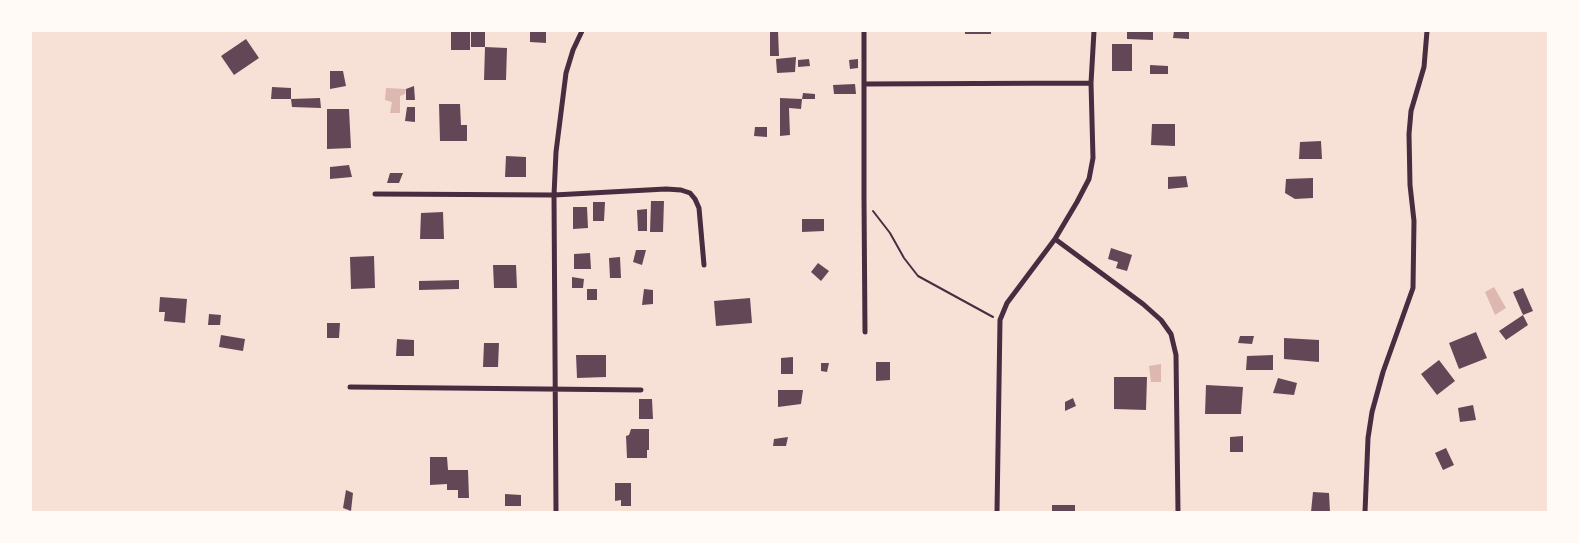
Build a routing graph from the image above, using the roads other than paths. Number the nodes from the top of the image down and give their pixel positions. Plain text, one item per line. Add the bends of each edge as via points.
1 (582, 31) edge
2 (864, 31) edge
3 (1094, 31) edge
4 (1427, 31) edge
5 (1091, 83) junction
6 (864, 84) junction
7 (375, 194) dead end
8 (554, 195) junction
9 (1055, 239) junction
10 (704, 265) dead end
11 (865, 332) dead end
12 (350, 387) dead end
13 (556, 388) junction
14 (641, 390) dead end
15 (556, 512) edge
16 (997, 512) edge
17 (1178, 512) edge
18 (1365, 512) edge

1 - 8 street via 566,73
2 - 6 street
3 - 5 street
4 - 18 street via 1424,67 1411,111 1409,134 1414,221 1413,288 1372,412
5 - 6 street
5 - 9 street via 1093,158 1089,179
6 - 11 street
7 - 8 street
8 - 10 street via 666,189 690,193 699,208
8 - 13 street
9 - 16 street via 1007,303 1000,320
9 - 17 street via 1143,304 1171,334 1176,354
12 - 13 street
13 - 14 street
13 - 15 street

